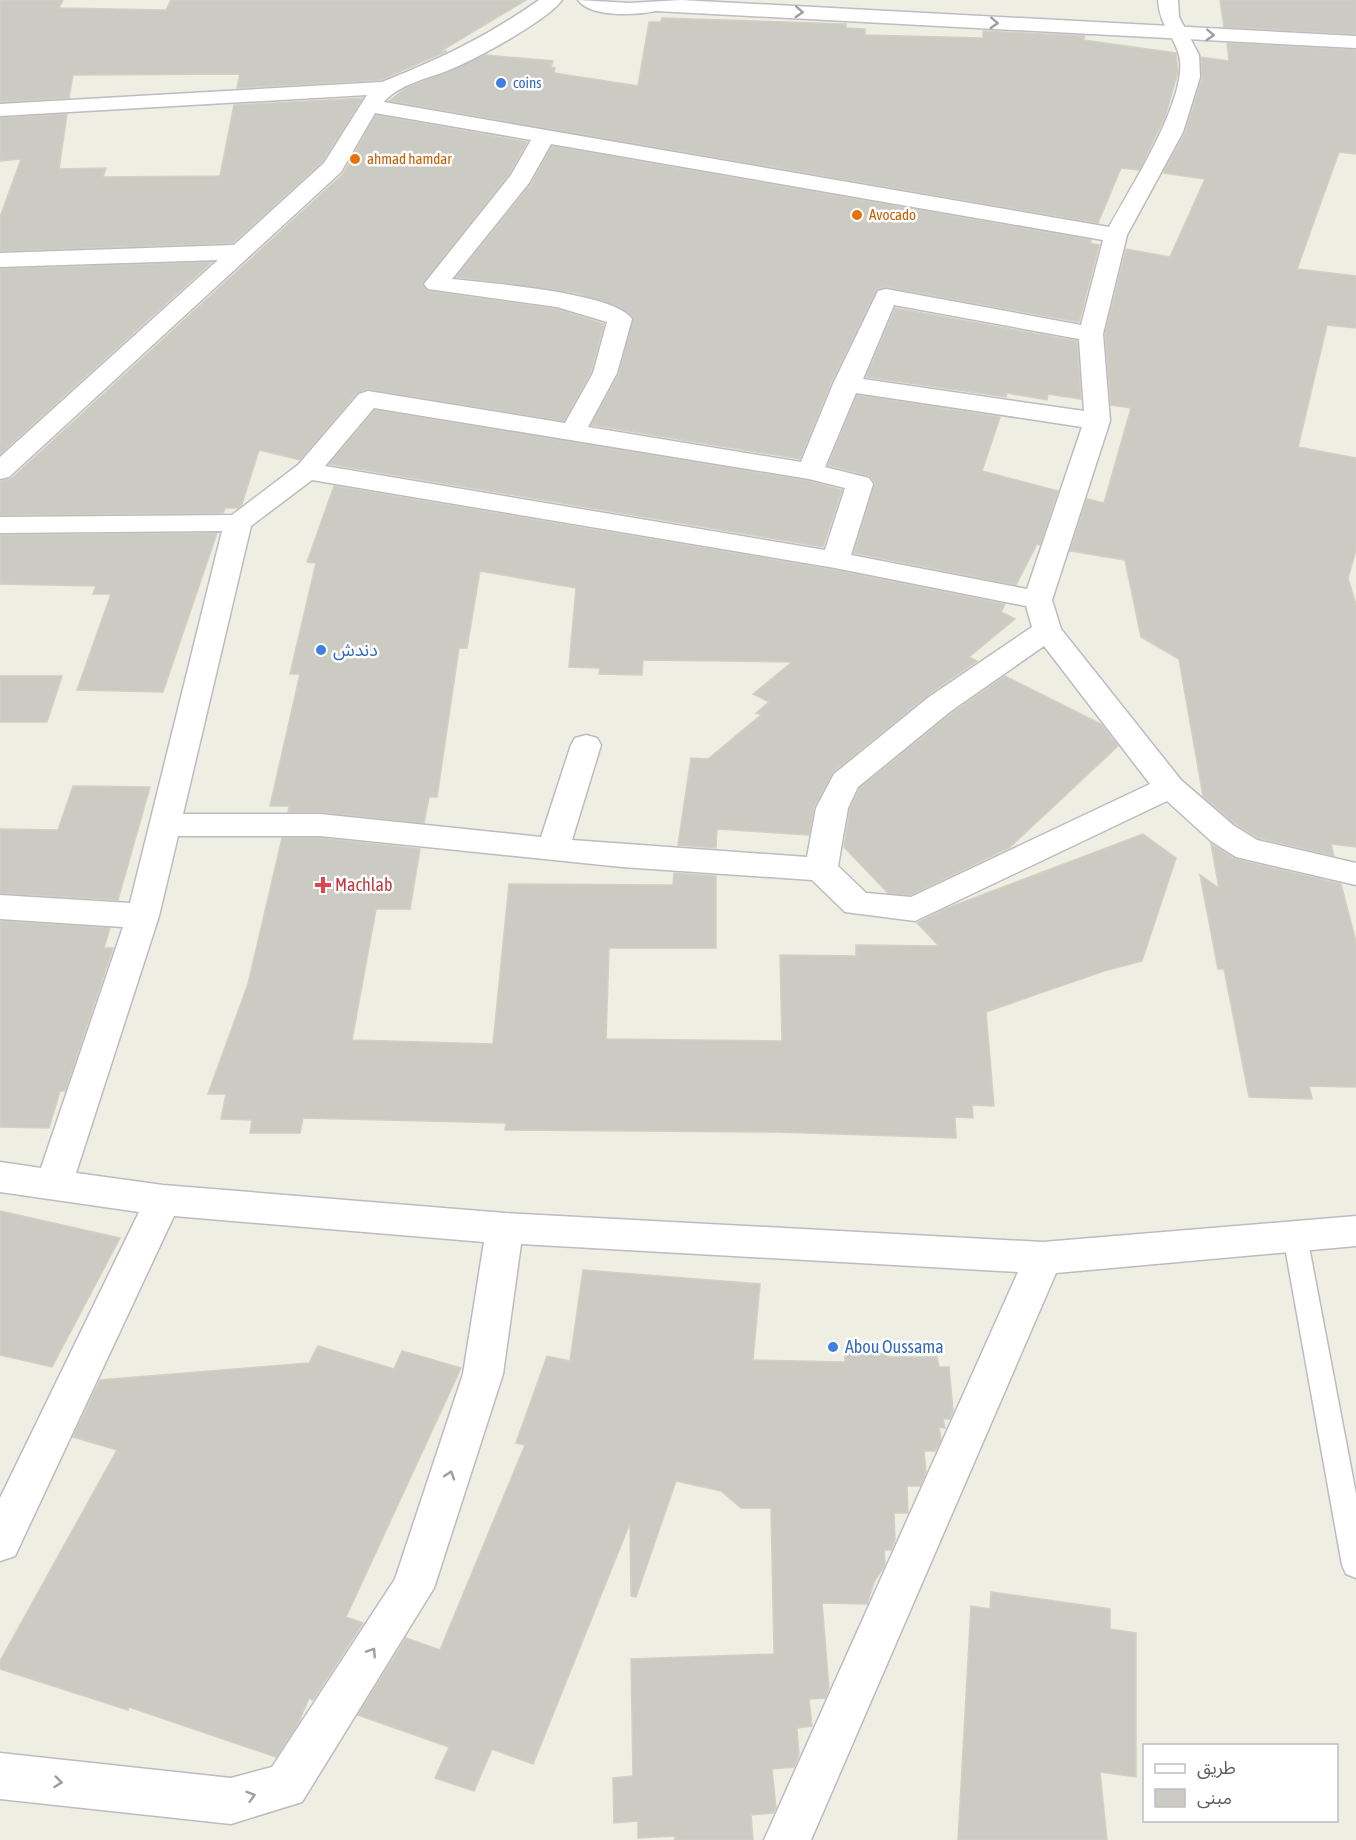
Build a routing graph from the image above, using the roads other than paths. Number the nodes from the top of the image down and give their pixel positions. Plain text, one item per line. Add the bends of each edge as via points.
1 (552, 0) edge
2 (588, 0) edge
3 (891, 0) edge
4 (664, 3) edge
5 (1171, 17) edge
6 (1356, 27) edge
7 (1356, 42) edge
8 (385, 88) junction
9 (369, 106) junction
10 (0, 110) edge
11 (545, 135) junction
12 (1116, 235) junction
13 (239, 252) junction
14 (0, 260) edge
15 (1092, 334) junction
16 (846, 384) junction
17 (1097, 421) junction
18 (573, 432) junction
19 (0, 471) edge
20 (308, 471) junction
21 (810, 471) junction
22 (238, 523) junction
23 (0, 525) edge
24 (835, 560) junction
25 (1038, 600) junction
26 (1047, 630) junction
27 (586, 744) dead end
28 (1170, 787) junction
29 (165, 825) junction
30 (553, 849) junction
31 (821, 869) junction
32 (1356, 874) edge
33 (0, 907) edge
34 (143, 916) junction
35 (0, 1177) edge
36 (54, 1184) junction
37 (163, 1200) junction
38 (505, 1228) junction
39 (1356, 1231) edge
40 (1295, 1236) junction
41 (1043, 1258) junction
42 (0, 1542) edge
43 (1356, 1565) edge
44 (0, 1776) edge
45 (787, 1840) edge

1 - 8 street via 501,36 444,65
2 - 4 street via 624,8
3 - 5 street
4 -> 5 street
5 - 6 street
5 -> 7 street
5 - 12 street via 1189,55 1190,77 1172,132
8 - 9 street
8 - 10 street
9 - 11 street
9 - 13 street via 333,167
11 - 12 street
11 - 18 street via 521,178 436,284 579,304 620,319 605,373
12 - 15 street
13 - 14 street
13 - 19 street
15 - 16 street via 886,296
15 - 17 street
16 - 17 street
16 - 21 street
17 - 25 street
18 - 20 street via 368,399
18 - 21 street
20 - 22 street
20 - 24 street
21 - 24 street via 860,484
22 - 23 street
22 - 29 street
24 - 25 street
25 - 26 street
26 - 28 street
26 - 31 street via 940,704 845,781 832,807
27 - 30 street
28 - 31 street via 915,909 857,904
28 - 32 street via 1222,833 1247,849
29 - 30 street via 320,825
29 - 34 street
30 - 31 street
33 - 34 street
34 - 36 street
35 - 36 street
36 - 37 street
37 - 38 street
37 - 42 street
38 - 41 street
44 -> 38 street via 231,1801 286,1786 413,1588 483,1374
39 - 40 street
40 - 41 street
40 - 43 lane
41 - 45 street

